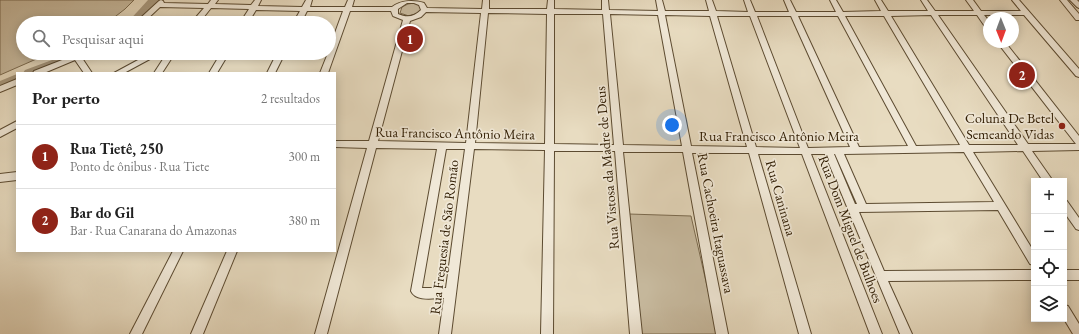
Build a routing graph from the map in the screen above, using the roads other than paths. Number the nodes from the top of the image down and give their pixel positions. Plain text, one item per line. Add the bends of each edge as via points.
1 (215, 0) edge
2 (258, 0) edge
3 (309, 0) edge
4 (351, 0) edge
5 (486, 0) edge
6 (551, 0) edge
7 (605, 0) edge
8 (659, 0) edge
9 (709, 0) edge
10 (747, 0) edge
11 (787, 0) edge
12 (833, 0) edge
13 (878, 0) edge
14 (924, 0) edge
15 (969, 0) edge
16 (1015, 0) edge
17 (1063, 0) edge
18 (1073, 0) edge
19 (411, 1) edge
20 (161, 3) edge
21 (1079, 6) edge
22 (209, 7) junction
23 (253, 7) junction
24 (304, 9) junction
25 (348, 9) junction
26 (394, 9) junction
27 (424, 10) junction
28 (484, 10) junction
29 (551, 11) junction
30 (606, 12) junction
31 (661, 12) junction
32 (933, 13) junction
33 (979, 13) junction
34 (1026, 13) junction
35 (713, 14) junction
36 (752, 14) junction
37 (794, 14) junction
38 (841, 14) junction
39 (886, 14) junction
40 (147, 16) edge
41 (201, 16) edge
42 (248, 16) edge
43 (300, 16) edge
44 (983, 18) edge
45 (1079, 18) edge
46 (407, 19) junction
47 (336, 41) edge
48 (1006, 48) edge
49 (70, 60) edge
50 (79, 60) edge
51 (143, 60) edge
52 (166, 60) edge
53 (221, 60) edge
54 (278, 60) edge
55 (329, 60) edge
56 (1076, 66) edge
57 (40, 72) edge
58 (87, 72) edge
59 (120, 72) edge
60 (159, 72) edge
61 (214, 72) edge
62 (272, 72) edge
63 (324, 72) edge
64 (1079, 74) edge
65 (16, 82) edge
66 (0, 89) edge
67 (16, 125) edge
68 (0, 134) edge
69 (1079, 142) edge
70 (336, 144) edge
71 (372, 144) junction
72 (442, 145) junction
73 (470, 145) junction
74 (550, 147) junction
75 (1079, 147) edge
76 (618, 148) junction
77 (913, 148) junction
78 (967, 148) junction
79 (1025, 148) junction
80 (687, 149) junction
81 (752, 150) junction
82 (833, 150) junction
83 (856, 150) junction
84 (806, 151) junction
85 (16, 176) edge
86 (0, 178) edge
87 (1046, 178) edge
88 (1001, 206) junction
89 (858, 208) junction
90 (1067, 208) edge
91 (1079, 226) edge
92 (177, 252) edge
93 (232, 252) edge
94 (1031, 256) edge
95 (1031, 275) edge
96 (1067, 275) edge
97 (1079, 275) edge
98 (881, 276) junction
99 (451, 293) junction
100 (1067, 315) edge
101 (136, 334) edge
102 (197, 334) edge
103 (321, 334) edge
104 (445, 334) edge
105 (547, 334) edge
106 (636, 334) edge
107 (722, 334) edge
108 (805, 334) edge
109 (876, 334) edge
110 (906, 334) edge
111 (1079, 334) edge

1 - 22 street
2 - 23 street
3 - 24 street
4 - 25 street
5 - 28 street, Rua Freguesia de São Romão
6 - 29 street
7 - 30 street, Rua Vistosa da Madre de Deus
8 - 31 street, Rua Cachoeira Itaguassava
9 - 35 street, Rua Caninana
10 - 36 street, Rua Dom Miguel de Bulhoes
11 - 37 street
12 - 38 street
13 - 39 street
14 - 32 street
15 - 33 street
16 - 34 street
17 - 45 street
18 - 21 street
19 - 26 street via 402,3
19 - 27 street via 419,2
20 - 22 street
20 - 40 street
22 - 23 street
22 - 41 street
23 - 24 street
23 - 42 street
24 - 25 street
24 - 43 street
25 - 26 street
25 - 47 street
26 - 46 street via 395,15
27 - 28 street
27 - 46 street via 416,17
28 - 29 street
28 - 73 street, Rua Freguesia de São Romão
29 - 30 street
29 - 74 street
30 - 31 street
30 - 76 street, Rua Vistosa da Madre de Deus
31 - 35 street
31 - 80 street, Rua Cachoeira Itaguassava
32 - 33 street
32 - 39 street
32 - 79 street
33 - 34 street
33 - 44 street
34 - 56 street
35 - 36 street
35 - 81 street, Rua Caninana
36 - 37 street
36 - 84 street, Rua Dom Miguel de Bulhoes
37 - 38 street
37 - 83 street
38 - 39 street
38 - 77 street
39 - 78 street
46 - 71 street
48 - 69 street
49 - 57 street
50 - 58 street
51 - 59 street
52 - 60 street
53 - 61 street
54 - 62 street
55 - 63 street
56 - 64 street
65 - 66 street
67 - 68 street
70 - 71 street, Rua Francisco Antônio Meira
71 - 72 street, Rua Francisco Antônio Meira
71 - 103 street
72 - 73 street, Rua Francisco Antônio Meira
72 - 99 street via 416,291
73 - 74 street, Rua Francisco Antônio Meira
73 - 99 street, Rua Freguesia de São Romão
74 - 76 street, Rua Francisco Antônio Meira
74 - 105 street
75 - 79 street, Rua Francisco Antônio Meira
76 - 80 street, Rua Francisco Antônio Meira
76 - 106 street, Rua Vistosa da Madre de Deus
77 - 78 street, Rua Francisco Antônio Meira
77 - 83 street, Rua Francisco Antônio Meira
78 - 79 street, Rua Francisco Antônio Meira
78 - 88 street
79 - 87 street
80 - 81 street, Rua Francisco Antônio Meira
80 - 107 street, Rua Cachoeira Itaguassava
81 - 84 street, Rua Francisco Antônio Meira
81 - 108 street, Rua Caninana
82 - 83 street, Rua Francisco Antônio Meira
82 - 84 street, Rua Francisco Antônio Meira
82 - 89 street
84 - 109 street, Rua Dom Miguel de Bulhoes
85 - 86 street
88 - 89 street
88 - 94 street
89 - 98 street
90 - 91 street
92 - 101 street
93 - 102 street
95 - 98 street
96 - 97 street
98 - 110 street
99 - 104 street, Rua Freguesia de São Romão
100 - 111 street

